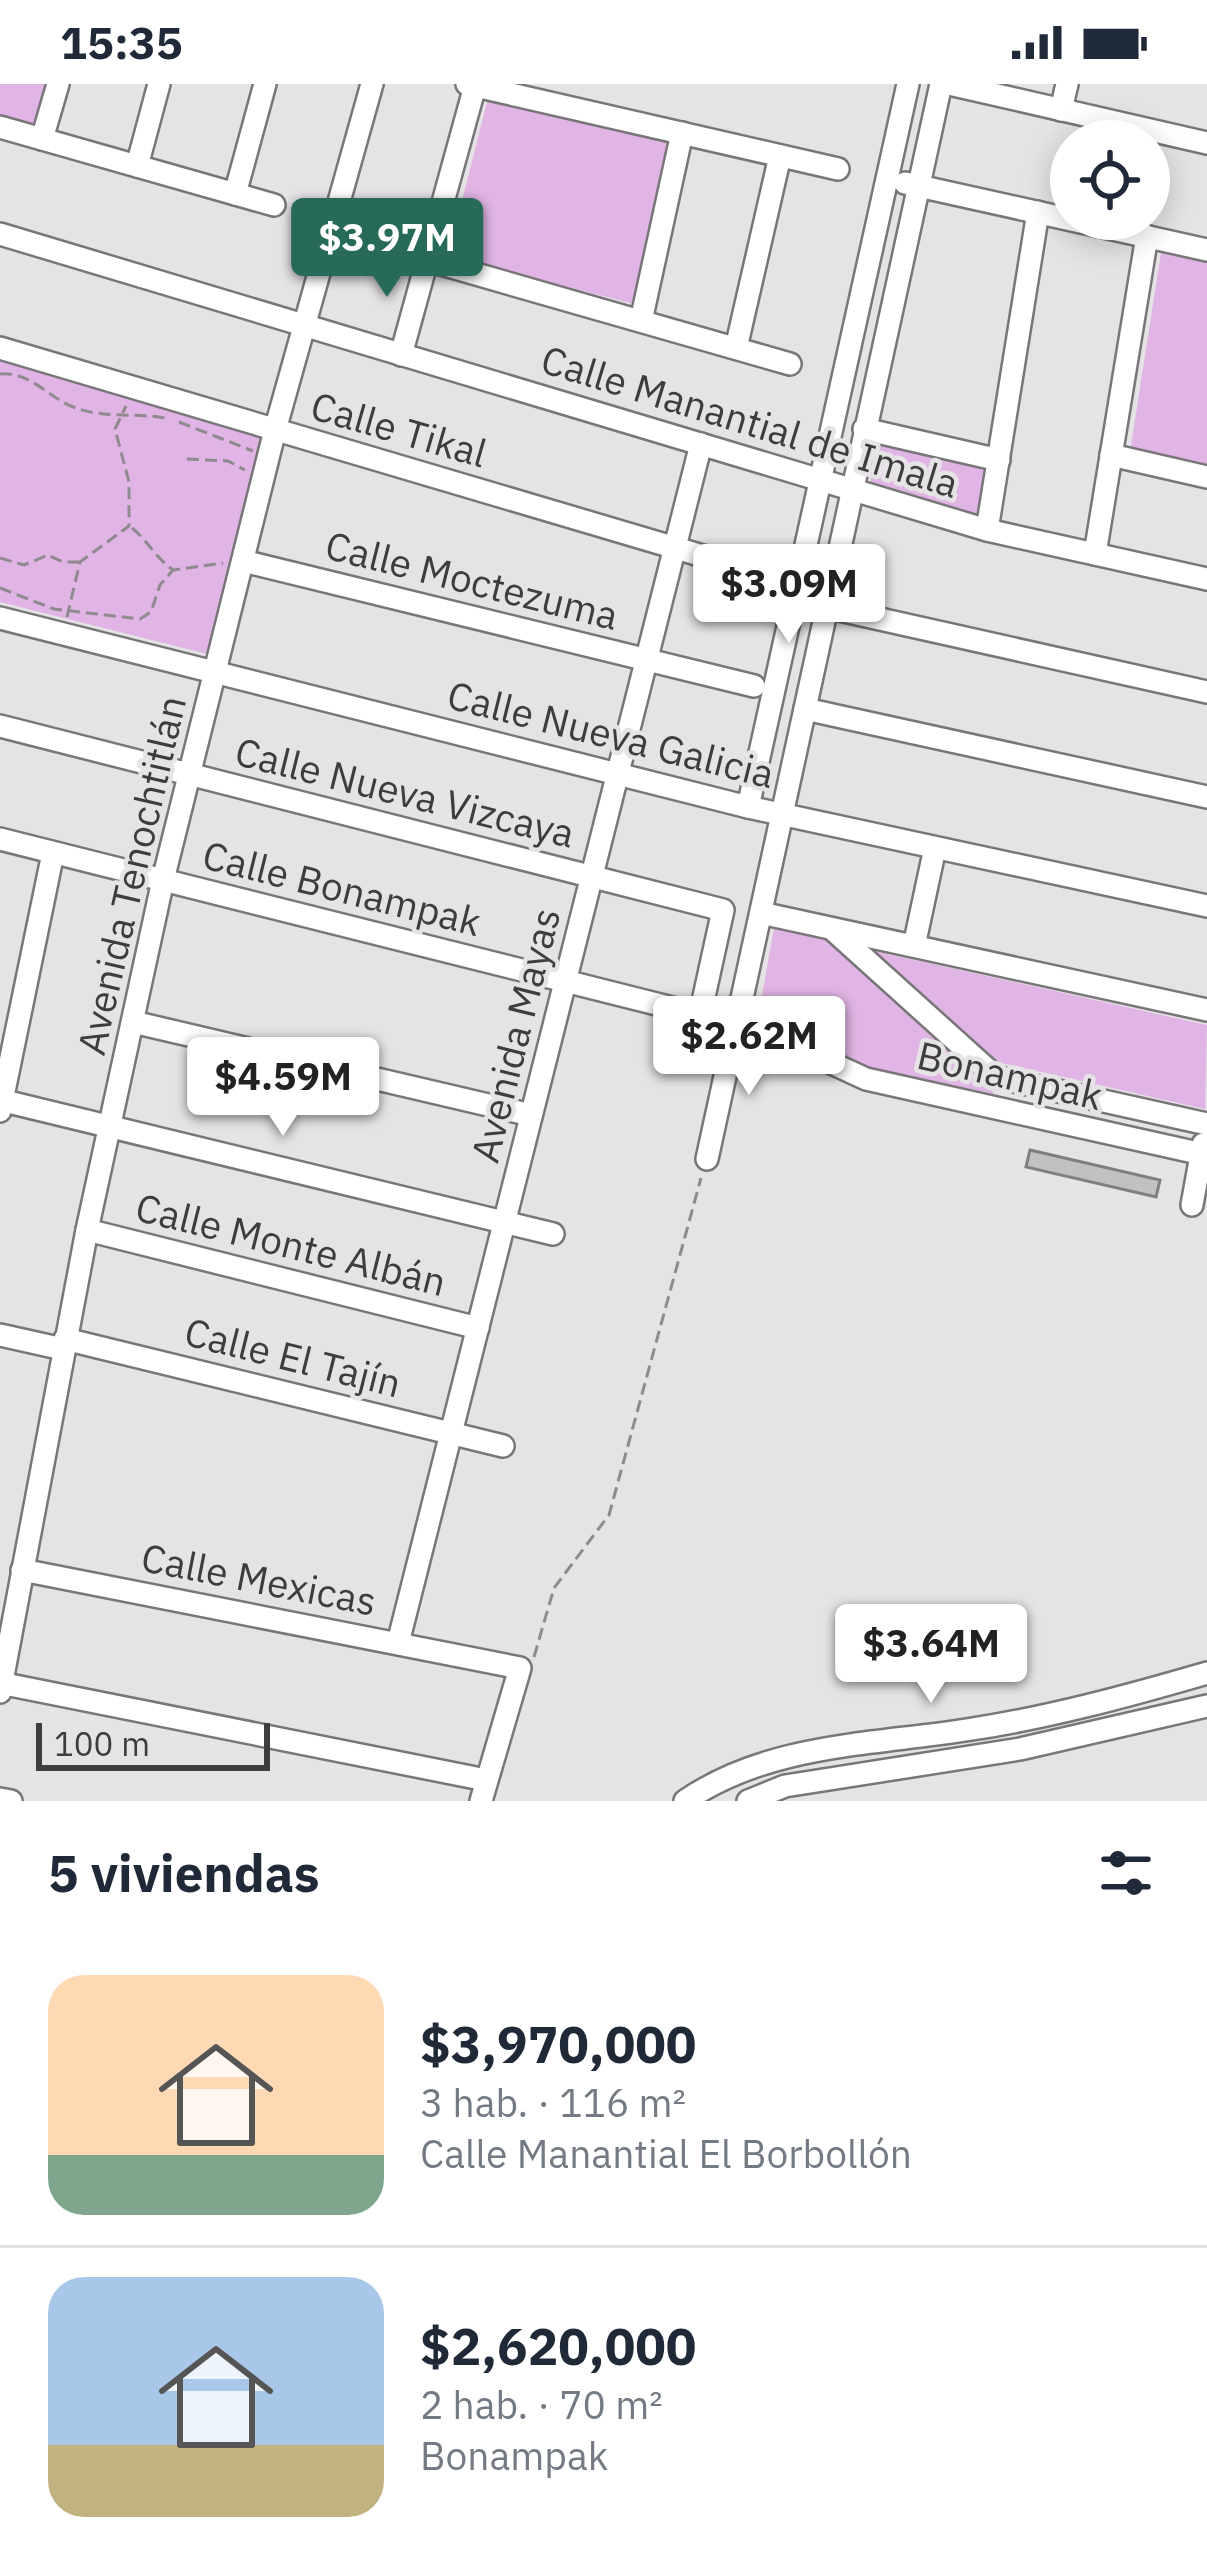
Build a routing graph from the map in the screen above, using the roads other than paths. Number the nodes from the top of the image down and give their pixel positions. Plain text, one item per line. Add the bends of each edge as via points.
1 (58, 84) edge
2 (159, 84) edge
3 (265, 84) edge
4 (372, 84) edge
5 (908, 84) edge
6 (945, 84) edge
7 (1067, 84) edge
8 (471, 85) edge
9 (1049, 100) edge
10 (0, 127) edge
11 (682, 134) junction
12 (42, 139) junction
13 (1207, 143) edge
14 (780, 156) junction
15 (137, 166) junction
16 (838, 169) dead end
17 (886, 179) junction
18 (918, 186) junction
19 (235, 194) junction
20 (274, 205) road end
21 (1039, 212) junction
22 (1050, 214) edge
23 (0, 234) edge
24 (1146, 240) edge
25 (1164, 240) edge
26 (1207, 250) edge
27 (435, 263) junction
28 (641, 322) junction
29 (303, 325) junction
30 (0, 348) edge
31 (736, 349) junction
32 (408, 357) junction
33 (790, 364) dead end
34 (864, 429) junction
35 (275, 430) junction
36 (701, 444) junction
37 (1111, 455) junction
38 (999, 460) junction
39 (1207, 476) edge
40 (819, 480) junction
41 (850, 489) junction
42 (987, 530) junction
43 (675, 548) junction
44 (1095, 554) junction
45 (243, 561) junction
46 (777, 578) dead end
47 (1207, 579) edge
48 (826, 607) junction
49 (0, 618) edge
50 (646, 660) junction
51 (215, 672) junction
52 (754, 686) dead end
53 (1207, 692) edge
54 (805, 709) junction
55 (0, 726) edge
56 (618, 773) junction
57 (189, 774) junction
58 (1207, 797) edge
59 (748, 807) junction
60 (783, 815) junction
61 (0, 839) edge
62 (935, 848) junction
63 (53, 853) junction
64 (592, 877) junction
65 (163, 880) junction
66 (1207, 906) edge
67 (761, 913) junction
68 (832, 928) junction
69 (914, 946) junction
70 (566, 982) junction
71 (1207, 1010) edge
72 (700, 1016) junction
73 (134, 1022) junction
74 (736, 1024) junction
75 (1, 1104) edge
76 (532, 1115) junction
77 (1207, 1125) edge
78 (110, 1126) junction
79 (1204, 1155) edge
80 (706, 1159) road end
81 (1192, 1204) dead end
82 (505, 1222) junction
83 (87, 1230) junction
84 (553, 1234) dead end
85 (478, 1328) junction
86 (0, 1335) edge
87 (64, 1344) junction
88 (451, 1433) junction
89 (503, 1447) dead end
90 (22, 1570) junction
91 (398, 1643) junction
92 (1207, 1673) edge
93 (1, 1686) edge
94 (1207, 1706) edge
95 (484, 1790) edge
96 (0, 1799) edge
97 (11, 1801) edge
98 (685, 1801) edge
99 (748, 1801) edge

1 - 12 street
2 - 15 street
3 - 19 street
4 - 29 street, Avenida Tenochtitlán
5 - 17 street
6 - 9 street
6 - 18 street
7 - 9 street
8 - 11 street
8 - 27 street
9 - 13 street
10 - 12 street
11 - 14 street
11 - 28 street
12 - 15 street
14 - 16 street
14 - 31 street
15 - 19 street
17 - 18 street
17 - 40 street
18 - 21 street
18 - 34 street
19 - 20 street
21 - 22 street
21 - 38 street
23 - 29 street, Calle Manantial de Imala
24 - 37 street
25 - 26 street
27 - 28 street
27 - 32 street
28 - 31 street
29 - 32 street, Calle Manantial de Imala
29 - 35 street, Avenida Tenochtitlán
30 - 35 street, Calle Tikal
31 - 33 street
32 - 36 street, Calle Manantial de Imala
34 - 38 street
34 - 41 street
35 - 43 street, Calle Tikal
35 - 45 street, Avenida Tenochtitlán
36 - 40 street, Calle Manantial de Imala
36 - 43 street, Avenida Mayas
37 - 39 street
37 - 44 street
38 - 42 street
40 - 41 street, Calle Manantial de Imala
40 - 59 street
41 - 42 street, Calle Manantial de Imala
41 - 48 street
42 - 44 street, Calle Manantial de Imala
43 - 46 street, Calle Tikal
43 - 50 street, Avenida Mayas
44 - 47 street, Calle Manantial de Imala
45 - 50 street, Calle Moctezuma
45 - 51 street, Avenida Tenochtitlán
48 - 53 street
48 - 54 street
49 - 51 street, Calle Nueva Galicia
50 - 52 street, Calle Moctezuma
50 - 56 street, Avenida Mayas
51 - 56 street, Calle Nueva Galicia
51 - 57 street, Avenida Tenochtitlán
54 - 58 street
54 - 60 street
55 - 57 street, Calle Nueva Vizcaya
56 - 59 street, Calle Nueva Galicia
56 - 64 street, Avenida Mayas
57 - 64 street, Calle Nueva Vizcaya
57 - 65 street, Avenida Tenochtitlán
59 - 60 street, Calle Nueva Galicia
60 - 62 street, Calle Nueva Galicia
60 - 67 street
61 - 63 street, Calle Bonampak
62 - 66 street, Calle Nueva Galicia
62 - 69 street
63 - 65 street, Calle Bonampak
63 - 75 street
64 - 70 street, Avenida Mayas
64 - 72 street, Calle Nueva Vizcaya via 723,910
65 - 70 street, Calle Bonampak
65 - 73 street, Avenida Tenochtitlán
67 - 68 street
67 - 74 street
68 - 69 street
68 - 77 street, Bonampak via 997,1077
69 - 71 street
70 - 72 street, Calle Bonampak
70 - 76 street, Avenida Mayas
72 - 74 street, Calle Bonampak
73 - 76 street
73 - 78 street, Avenida Tenochtitlán
74 - 79 street, Bonampak via 866,1079
74 - 80 street
75 - 78 street
76 - 82 street, Avenida Mayas
77 - 79 street
78 - 82 street
78 - 83 street, Avenida Tenochtitlán
79 - 81 street
82 - 84 street
82 - 85 street, Avenida Mayas
83 - 85 street, Calle Monte Albán
83 - 87 street, Avenida Tenochtitlán
85 - 88 street, Avenida Mayas
86 - 87 street, Calle El Tajín
87 - 88 street, Calle El Tajín
87 - 90 street, Avenida Tenochtitlán
88 - 89 street, Calle El Tajín
88 - 91 street, Avenida Mayas
90 - 91 street, Calle Mexicas
90 - 93 street, Avenida Tenochtitlán
91 - 95 street, Calle Mexicas via 520,1668
92 - 98 street via 988,1726 750,1765
93 - 95 street
94 - 99 street via 1020,1749 784,1786
96 - 97 street

